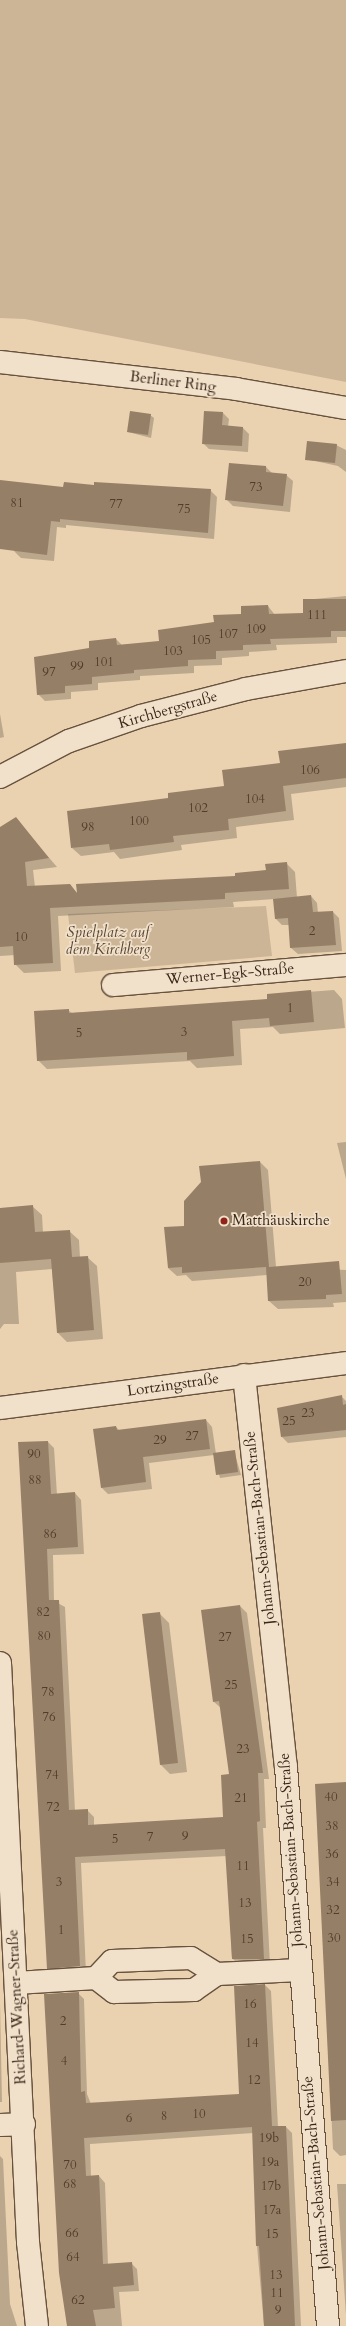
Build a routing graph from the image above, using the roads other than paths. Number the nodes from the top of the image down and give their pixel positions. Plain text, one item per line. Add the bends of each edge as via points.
1 (0, 362) edge
2 (346, 408) edge
3 (346, 671) edge
4 (0, 777) edge
5 (346, 965) edge
6 (113, 985) dead end
7 (346, 1363) edge
8 (244, 1375) junction
9 (0, 1408) edge
10 (0, 1663) edge
11 (300, 1970) junction
12 (216, 1974) junction
13 (96, 1978) junction
14 (16, 1983) junction
15 (24, 2124) junction
16 (0, 2125) edge
17 (37, 2326) edge
18 (328, 2326) edge

1 - 2 street, Berliner Ring via 236,389
3 - 4 street, Kirchbergstraße via 246,689 141,716 68,741
5 - 6 street, Werner-Egk-Straße
7 - 8 street, Lortzingstraße
8 - 9 street, Lortzingstraße
8 - 11 street, Johann-Sebastian-Bach-Straße via 286,1767
10 - 14 street, Richard-Wagner-Straße
11 - 12 street
11 - 18 street, Johann-Sebastian-Bach-Straße
12 - 13 street via 194,1990 114,1992
12 - 13 street via 191,1958 112,1961
13 - 14 street
14 - 15 street, Richard-Wagner-Straße
15 - 16 street
15 - 17 street, Richard-Wagner-Straße via 28,2242

